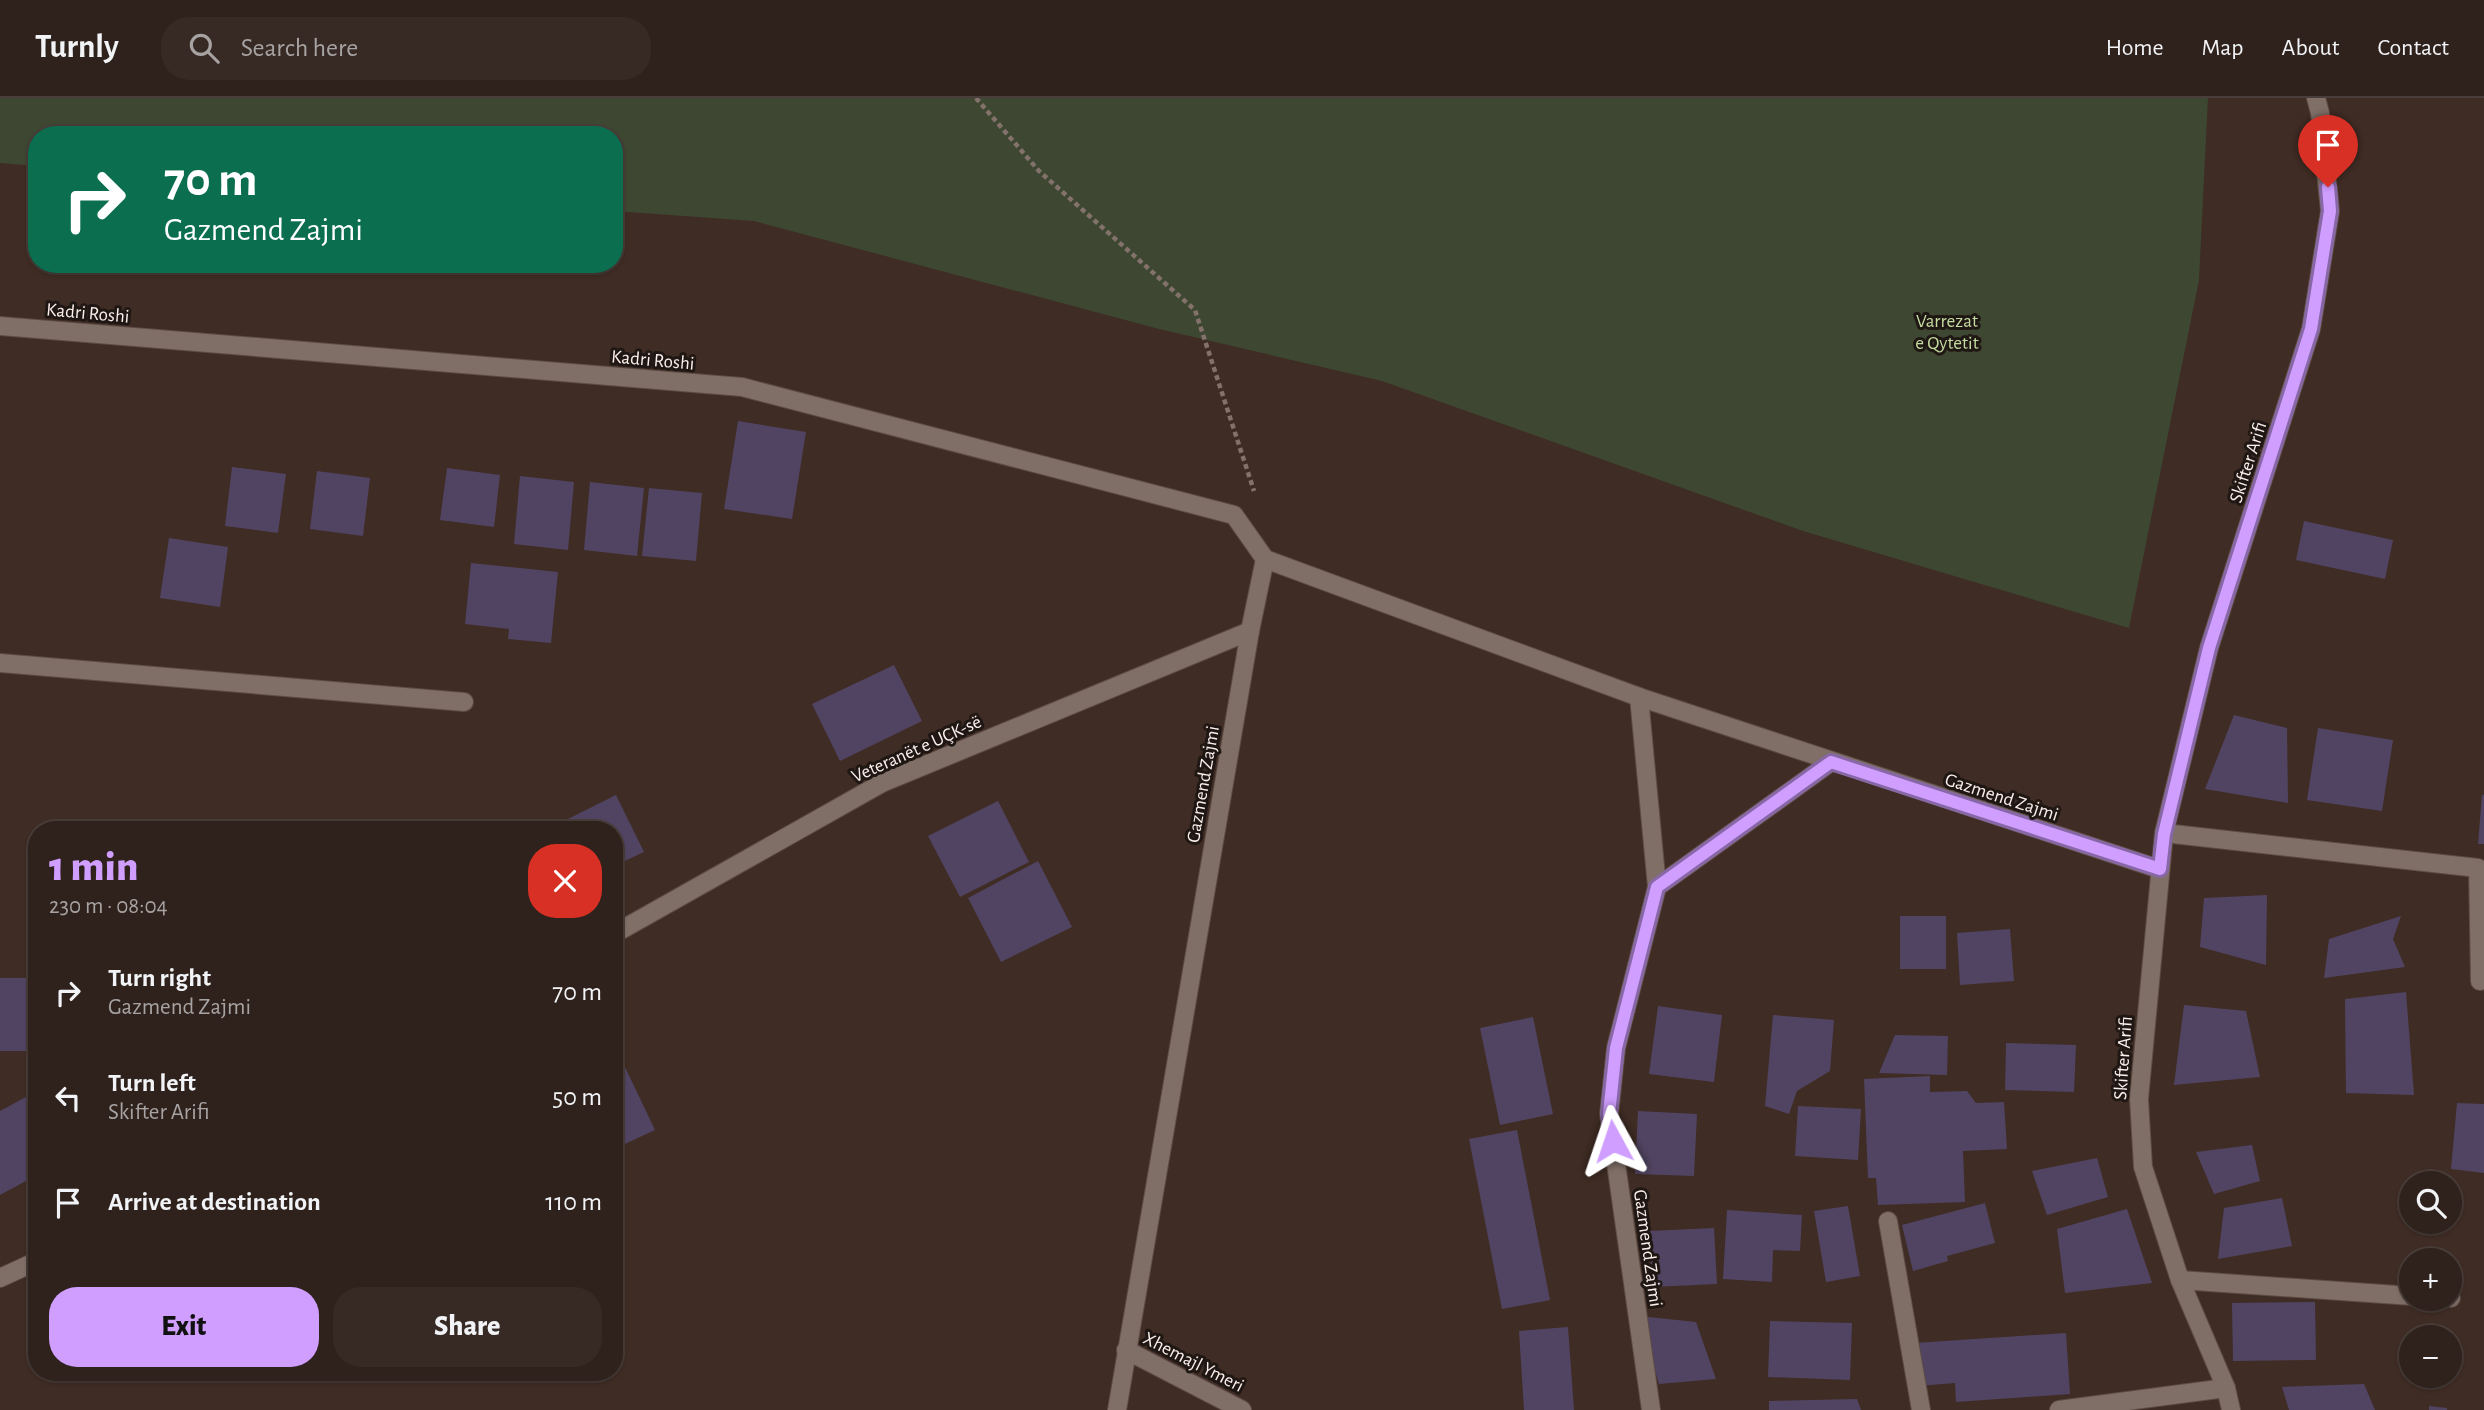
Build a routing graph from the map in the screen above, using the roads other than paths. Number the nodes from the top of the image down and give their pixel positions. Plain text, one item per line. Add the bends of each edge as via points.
1 (2316, 98) edge
2 (0, 326) edge
3 (1265, 559) junction
4 (1250, 631) junction
5 (0, 663) edge
6 (1639, 697) junction
7 (464, 702) dead end
8 (1831, 762) junction
9 (2164, 834) junction
10 (2160, 869) junction
11 (1657, 887) junction
12 (623, 929) edge
13 (2480, 981) dead end
14 (1888, 1221) dead end
15 (28, 1265) edge
16 (0, 1278) edge
17 (2180, 1280) junction
18 (2399, 1295) edge
19 (1126, 1350) junction
20 (2226, 1388) junction
21 (1117, 1410) edge
22 (1242, 1410) edge
23 (1651, 1410) edge
24 (1921, 1410) edge
25 (2059, 1410) edge
26 (2231, 1410) edge

1 - 9 street, Skifter Arifi via 2330,211 2311,329 2209,648
2 - 3 street, Kadri Roshi via 742,387 1234,515
3 - 4 street, Gazmend Zajmi
3 - 6 street, Gazmend Zajmi
4 - 12 street, Veteranët e UÇK-së via 881,783
4 - 19 street, Gazmend Zajmi
5 - 7 street
6 - 8 street, Gazmend Zajmi
6 - 11 street, Gazmend Zajmi
8 - 10 street, Gazmend Zajmi
8 - 11 street
9 - 10 street, Skifter Arifi
9 - 13 street via 2478,868
10 - 17 street, Skifter Arifi via 2139,1099 2143,1167
11 - 23 street, Gazmend Zajmi via 1616,1048 1609,1114
14 - 24 street
15 - 16 street
17 - 18 street
17 - 20 street, Skifter Arifi
19 - 21 street, Gazmend Zajmi
19 - 22 street, Xhemajl Ymeri
20 - 25 street
20 - 26 street, Skifter Arifi

